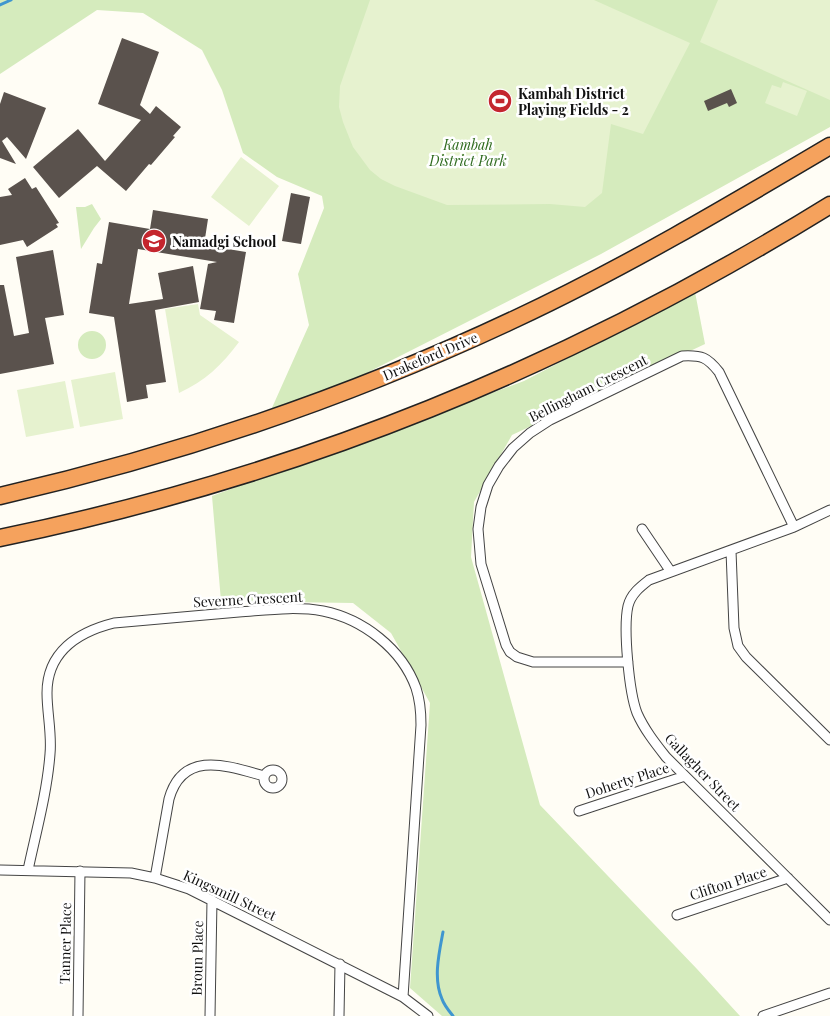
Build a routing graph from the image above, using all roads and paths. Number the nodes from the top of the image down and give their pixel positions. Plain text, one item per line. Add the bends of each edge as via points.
1 (830, 146) edge
2 (830, 205) edge
3 (0, 496) edge
4 (830, 510) edge
5 (794, 527) junction
6 (642, 529) dead end
7 (2, 538) edge
8 (732, 551) junction
9 (671, 572) junction
10 (628, 662) junction
11 (830, 740) edge
12 (264, 776) dead end
13 (685, 776) junction
14 (579, 811) dead end
15 (0, 870) edge
16 (28, 870) junction
17 (80, 871) junction
18 (155, 878) junction
19 (788, 878) junction
20 (212, 900) junction
21 (677, 914) dead end
22 (830, 920) edge
23 (340, 964) junction
24 (830, 994) edge
25 (403, 997) junction
26 (78, 1016) edge
27 (210, 1016) edge
28 (339, 1016) edge
29 (428, 1016) edge
30 (762, 1016) edge

1 - 3 highway, Drakeford Drive via 620,266 516,319 397,371 209,440
2 - 7 highway via 648,310 438,407 213,486
4 - 5 street, Gallagher Street
5 - 8 street, Gallagher Street
5 - 10 street, Bellingham Crescent via 719,372 704,357 682,356 550,420 521,440 488,485 478,529 481,564 506,645 517,657 533,662
6 - 9 street
8 - 9 street, Gallagher Street
8 - 11 street via 734,628 738,646
9 - 10 street, Gallagher Street via 649,580 634,593 628,606
10 - 13 street, Gallagher Street via 630,690 640,720 652,740
12 - 18 street via 216,764 189,769 179,777 169,799
13 - 14 street, Doherty Place
13 - 19 street, Gallagher Street
15 - 16 street, Kingsmill Street
16 - 17 street, Kingsmill Street
16 - 25 street, Severne Crescent via 51,751 49,675 66,646 84,633 114,622 292,608 334,614 354,622 389,646 408,670 420,707
17 - 18 street, Kingsmill Street via 131,873
17 - 26 street, Tanner Place
18 - 20 street, Kingsmill Street
19 - 21 street, Clifton Place
19 - 22 street, Gallagher Street
20 - 23 street, Kingsmill Street
20 - 27 street, Broun Place
23 - 25 street, Kingsmill Street
23 - 28 street
24 - 30 street
25 - 29 street, Kingsmill Street

